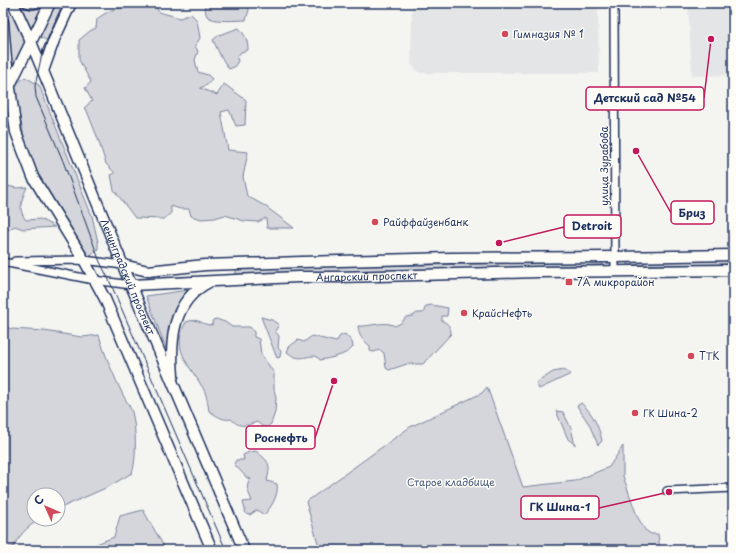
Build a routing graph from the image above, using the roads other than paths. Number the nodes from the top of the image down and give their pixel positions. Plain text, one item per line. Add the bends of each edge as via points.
1 (13, 3) edge
2 (26, 3) edge
3 (42, 3) edge
4 (50, 3) edge
5 (71, 3) edge
6 (614, 3) edge
7 (3, 22) edge
8 (31, 42) junction
9 (43, 71) junction
10 (10, 85) junction
11 (733, 255) edge
12 (615, 258) junction
13 (84, 260) junction
14 (3, 262) edge
15 (232, 264) junction
16 (123, 265) junction
17 (733, 270) edge
18 (615, 271) junction
19 (231, 279) junction
20 (94, 280) junction
21 (212, 280) junction
22 (131, 285) junction
23 (174, 386) junction
24 (733, 488) edge
25 (667, 491) dead end
26 (212, 550) edge
27 (244, 550) edge

1 - 8 street, Ленинградский проспект
2 - 3 street
4 - 8 street
5 - 9 street
6 - 12 street, улица Зурабова
7 - 10 street
8 - 9 street, Ленинградский проспект
8 - 10 street
9 - 16 street, Ленинградский проспект
10 - 13 street via 16,132 33,177
11 - 12 street, Ангарский проспект
12 - 15 street, Ангарский проспект via 451,258
12 - 18 street, улица Зурабова
13 - 14 street, Ангарский проспект
13 - 16 street, Ангарский проспект
13 - 20 street
14 - 20 street, Ангарский проспект
15 - 16 street, Ангарский проспект via 148,271
15 - 19 street
16 - 22 street, Ленинградский проспект
17 - 18 street, Ангарский проспект
18 - 19 street, Ангарский проспект
19 - 21 street, Ангарский проспект
20 - 22 street, Ангарский проспект
20 - 26 street via 105,299
21 - 22 street, Ангарский проспект
21 - 23 street via 191,295 177,320 172,344
22 - 23 street, Ленинградский проспект
23 - 27 street, Ленинградский проспект
24 - 25 street

